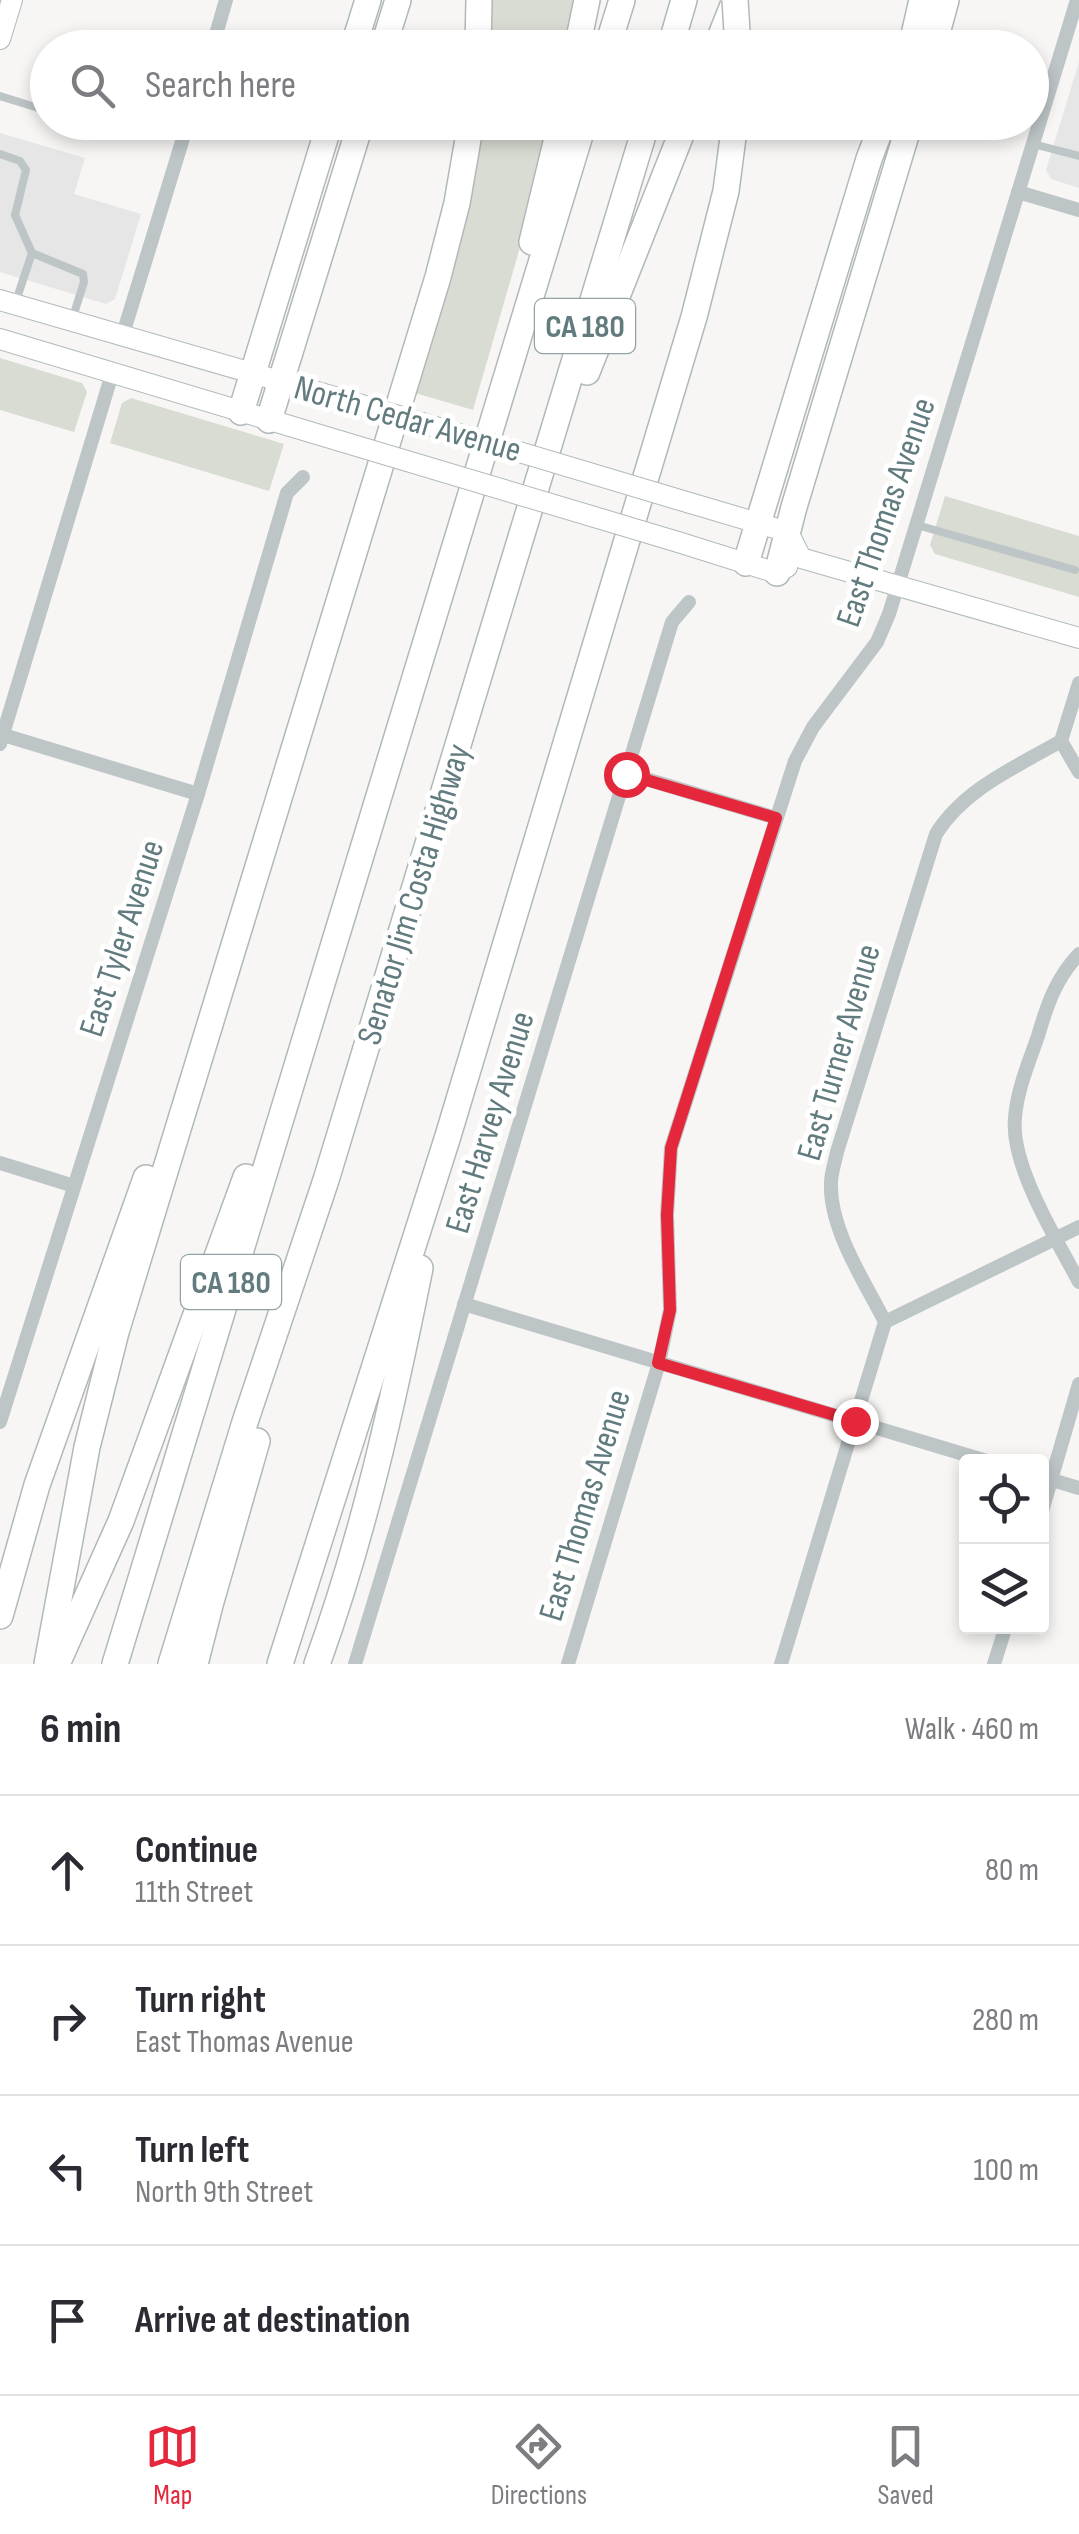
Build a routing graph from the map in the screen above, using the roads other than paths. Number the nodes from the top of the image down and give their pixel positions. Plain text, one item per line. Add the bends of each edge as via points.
1 (12, 0) edge
2 (226, 0) edge
3 (368, 0) edge
4 (398, 0) edge
5 (479, 0) edge
6 (587, 0) edge
7 (622, 0) edge
8 (684, 0) edge
9 (735, 0) edge
10 (922, 0) edge
11 (946, 0) edge
12 (1077, 0) edge
13 (217, 30) edge
14 (359, 30) edge
15 (389, 30) edge
16 (478, 30) edge
17 (581, 30) edge
18 (613, 30) edge
19 (675, 30) edge
20 (723, 30) edge
21 (737, 30) edge
22 (915, 30) edge
23 (937, 30) edge
24 (0, 39) edge
25 (1049, 92) edge
26 (0, 96) edge
27 (30, 105) edge
28 (182, 140) edge
29 (324, 140) edge
30 (355, 140) edge
31 (468, 140) edge
32 (557, 140) edge
33 (579, 140) edge
34 (642, 140) edge
35 (679, 140) edge
36 (732, 140) edge
37 (876, 140) edge
38 (905, 140) edge
39 (1034, 140) edge
40 (1033, 144) junction
41 (0, 154) edge
42 (1079, 156) edge
43 (1018, 192) junction
44 (1079, 210) edge
45 (32, 254) junction
46 (7, 302) edge
47 (72, 320) junction
48 (123, 334) junction
49 (0, 340) edge
50 (253, 373) junction
51 (112, 374) junction
52 (282, 381) junction
53 (242, 412) junction
54 (269, 420) junction
55 (303, 477) dead end
56 (466, 509) junction
57 (758, 523) junction
58 (917, 524) junction
59 (524, 530) junction
60 (788, 532) junction
61 (801, 558) junction
62 (746, 563) junction
63 (1075, 570) dead end
64 (778, 573) junction
65 (898, 586) junction
66 (689, 602) dead end
67 (1079, 638) edge
68 (1079, 683) edge
69 (1, 738) edge
70 (1061, 741) junction
71 (1079, 772) edge
72 (626, 774) junction
73 (198, 794) junction
74 (776, 818) junction
75 (256, 872) junction
76 (346, 900) junction
77 (1079, 954) edge
78 (448, 1136) junction
79 (0, 1163) edge
80 (326, 1180) junction
81 (74, 1186) junction
82 (1079, 1227) edge
83 (1056, 1238) junction
84 (1079, 1282) edge
85 (464, 1304) junction
86 (885, 1322) junction
87 (658, 1363) junction
88 (1079, 1384) edge
89 (855, 1421) junction
90 (0, 1422) edge
91 (964, 1454) edge
92 (1049, 1469) edge
93 (1049, 1479) edge
94 (1079, 1488) edge
95 (0, 1616) edge
96 (1003, 1634) edge
97 (47, 1664) edge
98 (57, 1664) edge
99 (115, 1664) edge
100 (170, 1664) edge
101 (195, 1664) edge
102 (280, 1664) edge
103 (317, 1664) edge
104 (354, 1664) edge
105 (568, 1664) edge
106 (780, 1664) edge
107 (994, 1664) edge

1 - 24 main road
2 - 13 street
3 - 14 highway
4 - 15 highway
5 - 16 highway
6 - 17 highway
7 - 18 highway
8 - 19 highway
9 - 20 highway
9 - 21 highway, bridge
10 - 22 highway
11 - 23 highway
12 - 25 street, East Thomas Avenue
26 - 27 lane
28 - 48 street
29 - 50 highway
30 - 52 highway
31 - 75 highway via 438,277
32 - 56 highway
33 - 56 highway, Senator Jim Costa Highway / CA 180
34 - 59 highway, Senator Jim Costa Highway / CA 180
35 - 59 highway
36 - 78 highway via 704,283
37 - 57 highway
38 - 60 highway
39 - 40 street, East Thomas Avenue
40 - 42 lane
40 - 43 street, East Thomas Avenue
41 - 45 lane via 20,160 26,170 15,215
43 - 44 street
43 - 58 street, East Thomas Avenue
45 - 46 lane
45 - 47 lane via 83,274
46 - 47 main road, North Cedar Avenue
47 - 48 main road, North Cedar Avenue
48 - 50 main road, North Cedar Avenue
49 - 51 main road, North Cedar Avenue
50 - 52 main road, North Cedar Avenue
50 - 53 highway
51 - 53 main road, North Cedar Avenue
51 - 69 street
52 - 54 highway
52 - 57 main road, North Cedar Avenue, bridge
53 - 54 main road, North Cedar Avenue
54 - 62 main road, North Cedar Avenue, bridge
55 - 73 street, East Tyler Avenue via 288,494
56 - 76 highway, Senator Jim Costa Highway / CA 180
57 - 60 main road, North Cedar Avenue
57 - 62 highway
58 - 63 lane
58 - 65 street, East Thomas Avenue
59 - 80 highway, Senator Jim Costa Highway / CA 180
60 - 61 main road
60 - 64 highway
61 - 64 main road
61 - 65 main road
62 - 64 main road, North Cedar Avenue
65 - 67 main road
65 - 74 street, East Thomas Avenue via 877,642 794,761
66 - 72 street, East Harvey Avenue via 672,622
68 - 70 street
69 - 73 street
70 - 71 street
70 - 86 street, East Turner Avenue via 961,802 936,834 837,1152 831,1182 839,1230
72 - 74 street
72 - 85 street, East Harvey Avenue
73 - 81 street, East Tyler Avenue
74 - 87 street, East Thomas Avenue via 671,1148 670,1310
75 - 95 highway via 58,1424
75 - 97 highway via 111,1350
76 - 98 highway via 121,1521
76 - 99 highway, Senator Jim Costa Highway / CA 180
77 - 83 street via 1050,995 1014,1122 1022,1166
78 - 102 highway
78 - 103 highway via 373,1482
79 - 81 street
80 - 100 highway, Senator Jim Costa Highway / CA 180
80 - 101 highway
81 - 90 street, East Tyler Avenue
82 - 83 street
83 - 84 street
83 - 86 street
85 - 87 street
85 - 104 street, East Harvey Avenue
86 - 89 street
87 - 89 street
87 - 105 street, East Thomas Avenue
88 - 92 street
89 - 91 street
89 - 106 street
93 - 94 street
96 - 107 street

